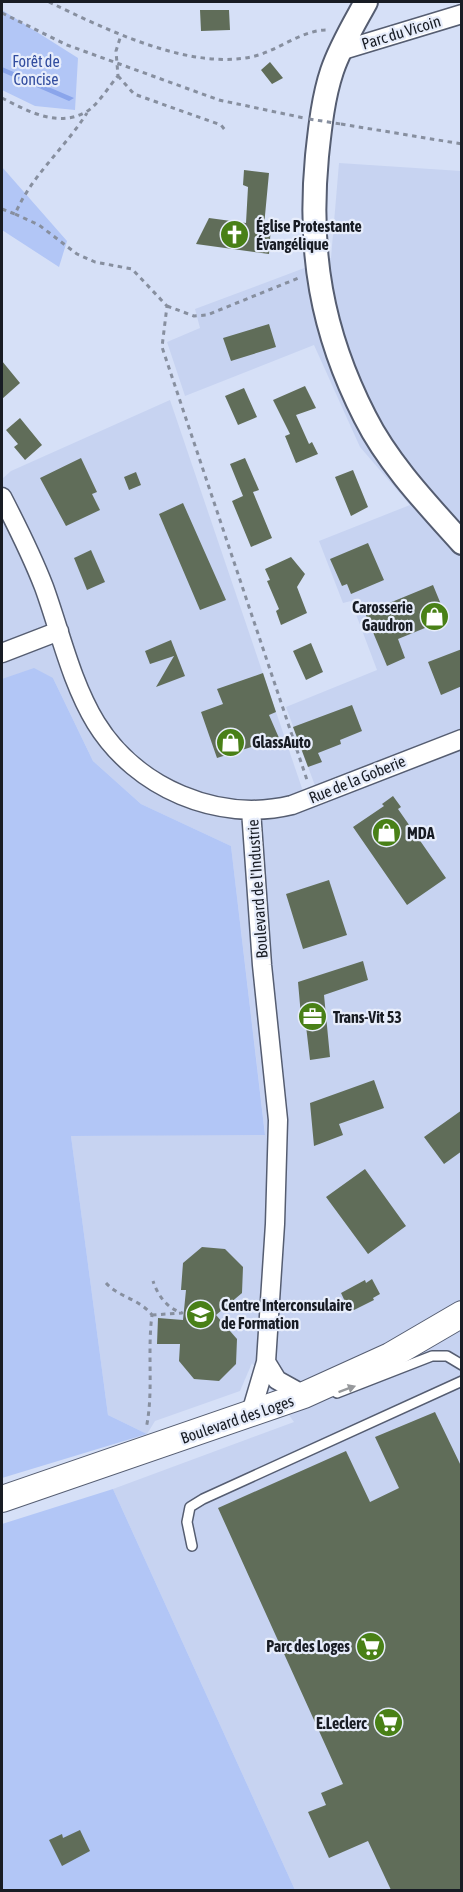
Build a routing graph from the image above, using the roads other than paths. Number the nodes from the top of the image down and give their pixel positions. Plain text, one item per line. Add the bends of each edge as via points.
1 (366, 2) edge
2 (462, 14) edge
3 (344, 42) junction
4 (2, 496) edge
5 (462, 543) edge
6 (59, 631) junction
7 (2, 653) edge
8 (462, 739) edge
9 (251, 810) junction
10 (462, 1314) edge
11 (266, 1362) junction
12 (462, 1365) edge
13 (462, 1381) edge
14 (331, 1395) dead end
15 (313, 1397) junction
16 (250, 1416) junction
17 (2, 1499) edge
18 (192, 1546) dead end

1 - 3 street
2 - 3 street, Parc du Vicoin
3 - 5 street via 332,71 318,149 312,206 317,270 339,358 365,418 411,485
4 - 6 street, Boulevard de l'Industrie via 33,559
6 - 7 street
6 - 9 street, Boulevard de l'Industrie via 96,723 140,772 203,804
8 - 9 street, Rue de la Goberie via 279,808
9 - 11 street, Boulevard de l'Industrie via 278,1120
10 - 15 main road, Boulevard des Loges
11 - 15 street via 277,1380
11 - 16 street, Boulevard de l'Industrie
14 -> 12 lane via 432,1356 447,1356
13 - 18 lane via 203,1499 190,1507 187,1522
15 - 16 main road, Boulevard des Loges
16 - 17 main road, Boulevard des Loges

